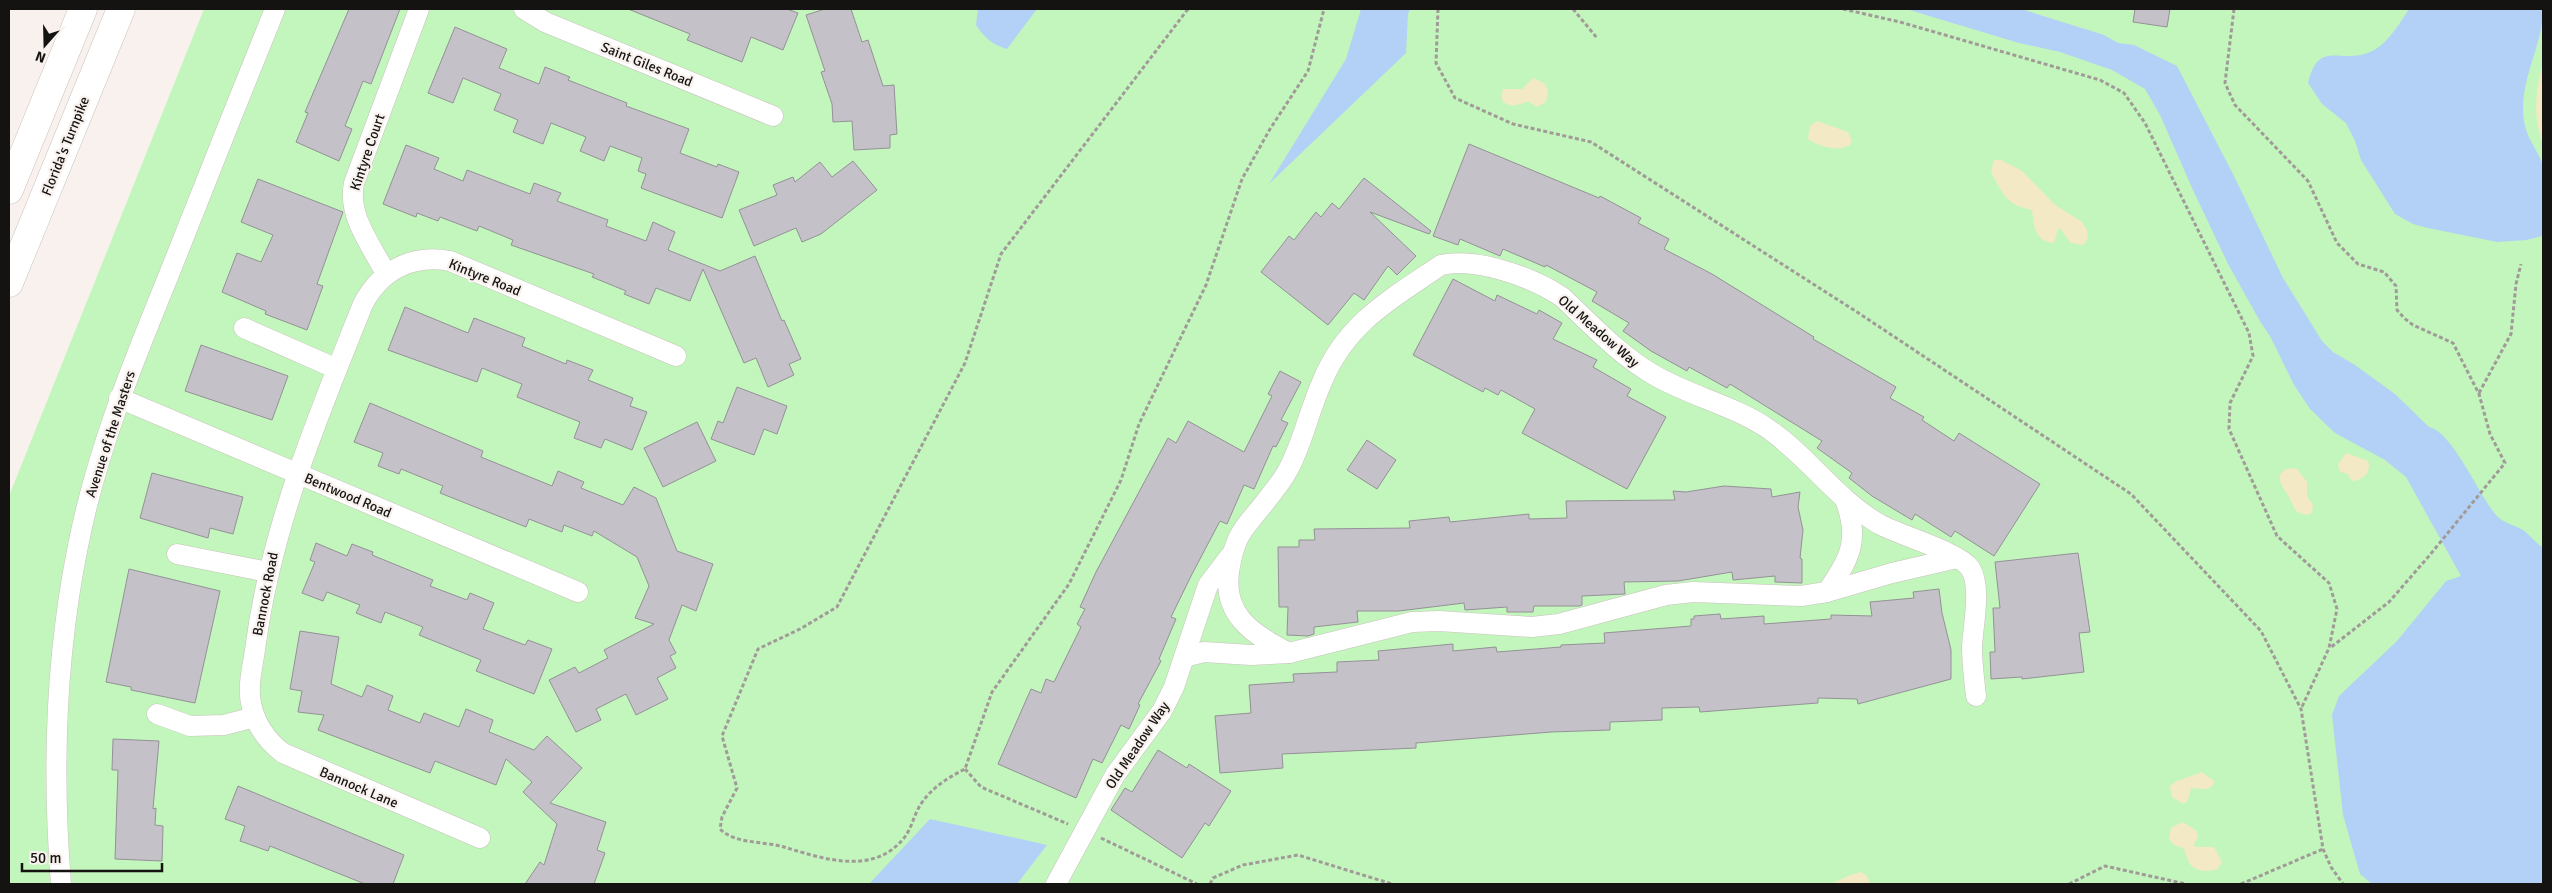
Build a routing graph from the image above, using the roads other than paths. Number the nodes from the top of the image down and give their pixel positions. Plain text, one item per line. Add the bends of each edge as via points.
1 (83, 9) edge
2 (121, 9) edge
3 (276, 9) edge
4 (419, 9) edge
5 (524, 9) edge
6 (773, 116) dead end
7 (9, 190) edge
8 (386, 274) junction
9 (9, 283) edge
10 (244, 328) dead end
11 (676, 356) dead end
12 (337, 369) junction
13 (119, 398) junction
14 (296, 473) junction
15 (1846, 502) junction
16 (1232, 553) junction
17 (177, 554) dead end
18 (1957, 558) junction
19 (268, 572) junction
20 (578, 592) dead end
21 (1827, 592) junction
22 (1289, 653) junction
23 (1184, 656) junction
24 (1976, 696) dead end
25 (157, 714) dead end
26 (255, 717) junction
27 (480, 838) dead end
28 (61, 884) edge
29 (1056, 884) edge

1 - 7 highway
2 - 9 highway, Florida's Turnpike
3 - 13 street, Avenue of the Masters
4 - 8 street, Kintyre Court via 351,196 353,210
5 - 6 street, Saint Giles Road via 545,22
8 - 11 street, Kintyre Road via 411,261 450,261
8 - 12 street, Kintyre Road via 370,290
10 - 12 street
12 - 14 street, Kintyre Road
13 - 14 street, Bentwood Road
13 - 28 street, Avenue of the Masters via 94,478 66,614 58,692 55,779
14 - 19 street, Bannock Road
14 - 20 street, Bentwood Road
15 - 16 street, Old Meadow Way via 1767,428 1654,376 1549,289 1522,277 1454,262 1441,265 1373,311 1349,335 1321,382 1299,448 1287,472 1241,532
15 - 18 street, Old Meadow Way via 1879,524
15 - 21 street via 1852,518 1851,550 1846,564
16 - 22 street, Old Meadow Way via 1228,576 1233,608 1249,630
16 - 23 street, Old Meadow Way via 1208,585
17 - 19 street
18 - 21 street
18 - 24 street, Old Meadow Way via 1969,567 1976,590 1972,647
19 - 26 street, Bannock Road via 250,688
21 - 22 street via 1786,597 1666,595 1559,624 1532,627 1412,622
22 - 23 street via 1250,656 1204,652
23 - 29 street, Old Meadow Way via 1162,711 1114,775
25 - 26 street via 190,726 224,725
26 - 27 street, Bannock Lane via 272,745 295,760

